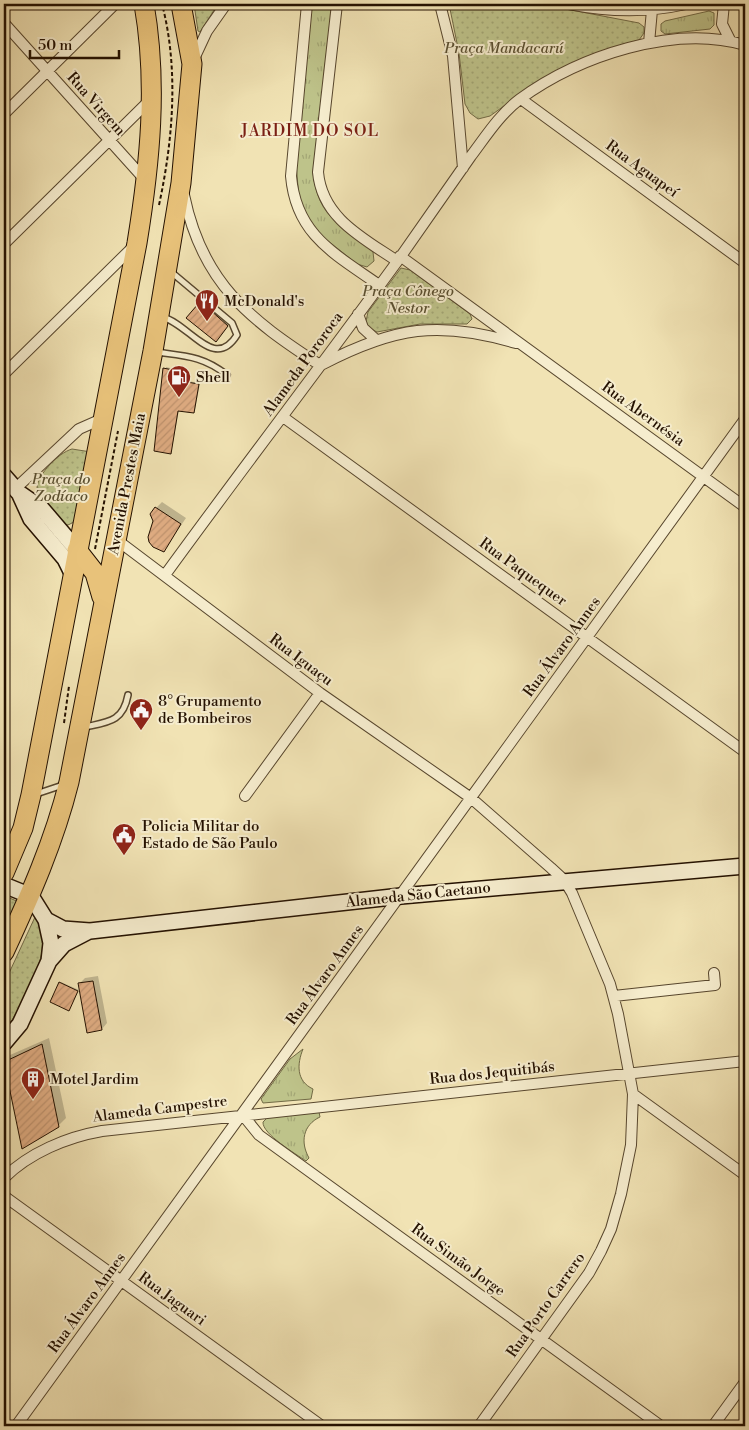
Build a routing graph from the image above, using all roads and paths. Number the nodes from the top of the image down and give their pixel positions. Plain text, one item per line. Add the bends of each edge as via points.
1 (115, 4) edge
2 (144, 4) edge
3 (181, 4) edge
4 (226, 4) edge
5 (307, 4) edge
6 (336, 4) edge
7 (440, 4) edge
8 (569, 4) edge
9 (686, 4) edge
10 (724, 4) edge
11 (633, 8) edge
12 (652, 10) junction
13 (4, 23) edge
14 (730, 40) junction
15 (650, 43) junction
16 (745, 44) edge
17 (192, 64) junction
18 (47, 71) junction
19 (152, 98) junction
20 (520, 99) junction
21 (4, 114) edge
22 (108, 141) junction
23 (463, 168) junction
24 (147, 182) junction
25 (181, 183) junction
26 (138, 243) junction
27 (4, 244) edge
28 (399, 259) junction
29 (745, 263) edge
30 (168, 269) junction
31 (379, 285) junction
32 (358, 314) junction
33 (159, 316) junction
34 (374, 339) junction
35 (524, 346) junction
36 (153, 352) junction
37 (320, 365) junction
38 (4, 374) edge
39 (227, 375) dead end
40 (283, 417) junction
41 (104, 418) junction
42 (745, 419) edge
43 (4, 476) edge
44 (704, 476) junction
45 (17, 492) junction
46 (745, 506) edge
47 (117, 540) junction
48 (77, 550) junction
49 (73, 575) junction
50 (165, 575) junction
51 (103, 601) junction
52 (587, 637) junction
53 (69, 678) dead end
54 (320, 693) junction
55 (128, 696) dead end
56 (73, 727) junction
57 (745, 752) edge
58 (69, 782) junction
59 (30, 795) junction
60 (245, 796) dead end
61 (471, 798) junction
62 (745, 866) edge
63 (4, 873) edge
64 (564, 880) junction
65 (4, 885) edge
66 (31, 896) junction
67 (401, 896) junction
68 (46, 920) junction
69 (90, 931) junction
70 (4, 952) edge
71 (50, 961) junction
72 (714, 973) dead end
73 (614, 996) junction
74 (4, 1043) edge
75 (745, 1061) edge
76 (630, 1074) junction
77 (633, 1094) junction
78 (242, 1114) junction
79 (745, 1175) edge
80 (4, 1178) edge
81 (4, 1196) edge
82 (122, 1280) junction
83 (542, 1339) junction
84 (745, 1382) edge
85 (16, 1426) edge
86 (322, 1426) edge
87 (479, 1426) edge
88 (661, 1426) edge
89 (713, 1426) edge

1 - 18 street
2 - 19 highway via 151,54
3 - 17 highway, Avenida Prestes Maia
4 - 17 street via 207,31
5 - 31 street via 291,176 293,198 302,220 318,240
6 - 28 street via 319,185 338,219
7 - 23 street via 453,56
8 - 11 street via 594,9
9 - 12 street
10 - 14 street via 722,24
11 - 12 street
12 - 15 street
13 - 18 street, Rua Virgem
14 - 15 street via 691,38
14 - 16 street
15 - 20 street via 570,70
17 - 25 highway, Avenida Prestes Maia
18 - 21 street
18 - 22 street, Rua Virgem
19 - 22 street
19 - 24 highway
20 - 23 street via 498,120
20 - 29 street, Rua Aguapeí
22 - 24 street, Rua Virgem
22 - 27 street
23 - 28 street, Alameda Pororoca
24 - 26 highway
25 - 30 highway, Avenida Prestes Maia
25 - 37 street via 207,261 229,294 259,322
26 - 38 street
26 - 41 highway
28 - 31 street, Alameda Pororoca
28 - 35 street
30 - 33 highway, Avenida Prestes Maia
30 - 33 lane via 232,323 237,335 230,345 217,350 180,325
31 - 32 street, Alameda Pororoca
32 - 34 street via 363,328
32 - 37 street, Alameda Pororoca
33 - 36 highway, Avenida Prestes Maia
34 - 35 street via 407,331 442,330 475,332
34 - 37 street
35 - 44 street, Rua Abernésia
36 - 39 lane via 212,363
36 - 47 highway, Avenida Prestes Maia
37 - 40 street, Alameda Pororoca
40 - 50 street, Alameda Pororoca
40 - 52 street, Rua Paquequer
41 - 45 street via 84,426
41 - 48 highway
42 - 44 street, Rua Álvaro Annes
43 - 45 main road
44 - 46 street, Rua Abernésia
44 - 52 street, Rua Álvaro Annes
45 - 48 main road via 42,509
45 - 49 main road via 31,519 65,558
47 - 50 street, Rua Iguaçu
47 - 51 highway, Avenida Prestes Maia
48 - 49 highway
48 - 51 highway via 95,573
49 - 59 highway
50 - 54 street, Rua Iguaçu
51 - 56 highway, Avenida Prestes Maia
52 - 57 street, Rua Paquequer
52 - 61 street, Rua Álvaro Annes
53 - 56 path
54 - 60 street
54 - 61 street, Rua Iguaçu
55 - 56 lane via 125,709 113,720
56 - 58 highway, Avenida Prestes Maia
58 - 59 lane
58 - 66 highway, Avenida Prestes Maia via 55,833
59 - 63 highway via 23,828
61 - 64 street, Rua Porto Carrero
61 - 67 street, Rua Álvaro Annes
62 - 64 main road, Alameda São Caetano
64 - 67 main road, Alameda São Caetano
64 - 73 street, Rua Porto Carrero
65 - 66 main road
66 - 68 main road
66 - 70 highway, Avenida Prestes Maia
67 - 69 main road, Alameda São Caetano
67 - 78 street, Rua Álvaro Annes
68 - 69 main road, Alameda São Caetano via 63,930
68 - 71 main road via 50,934
69 - 71 main road, Alameda São Caetano via 64,944
71 - 74 main road via 20,1024
72 - 73 street via 715,985
73 - 76 street, Rua Porto Carrero
75 - 76 street, Rua dos Jequitibás
76 - 77 street, Rua Porto Carrero
76 - 78 street, Rua dos Jequitibás
77 - 79 street
77 - 83 street, Rua Porto Carrero via 631,1146 611,1229 589,1274
78 - 80 street, Alameda Campestre via 86,1134 35,1155
78 - 82 street, Rua Álvaro Annes
78 - 83 street, Rua Simão Jorge via 259,1135
81 - 82 street, Rua Jaguari
82 - 85 street, Rua Álvaro Annes
82 - 86 street, Rua Jaguari
83 - 87 street, Rua Porto Carrero
83 - 88 street, Rua Simão Jorge
84 - 89 street

